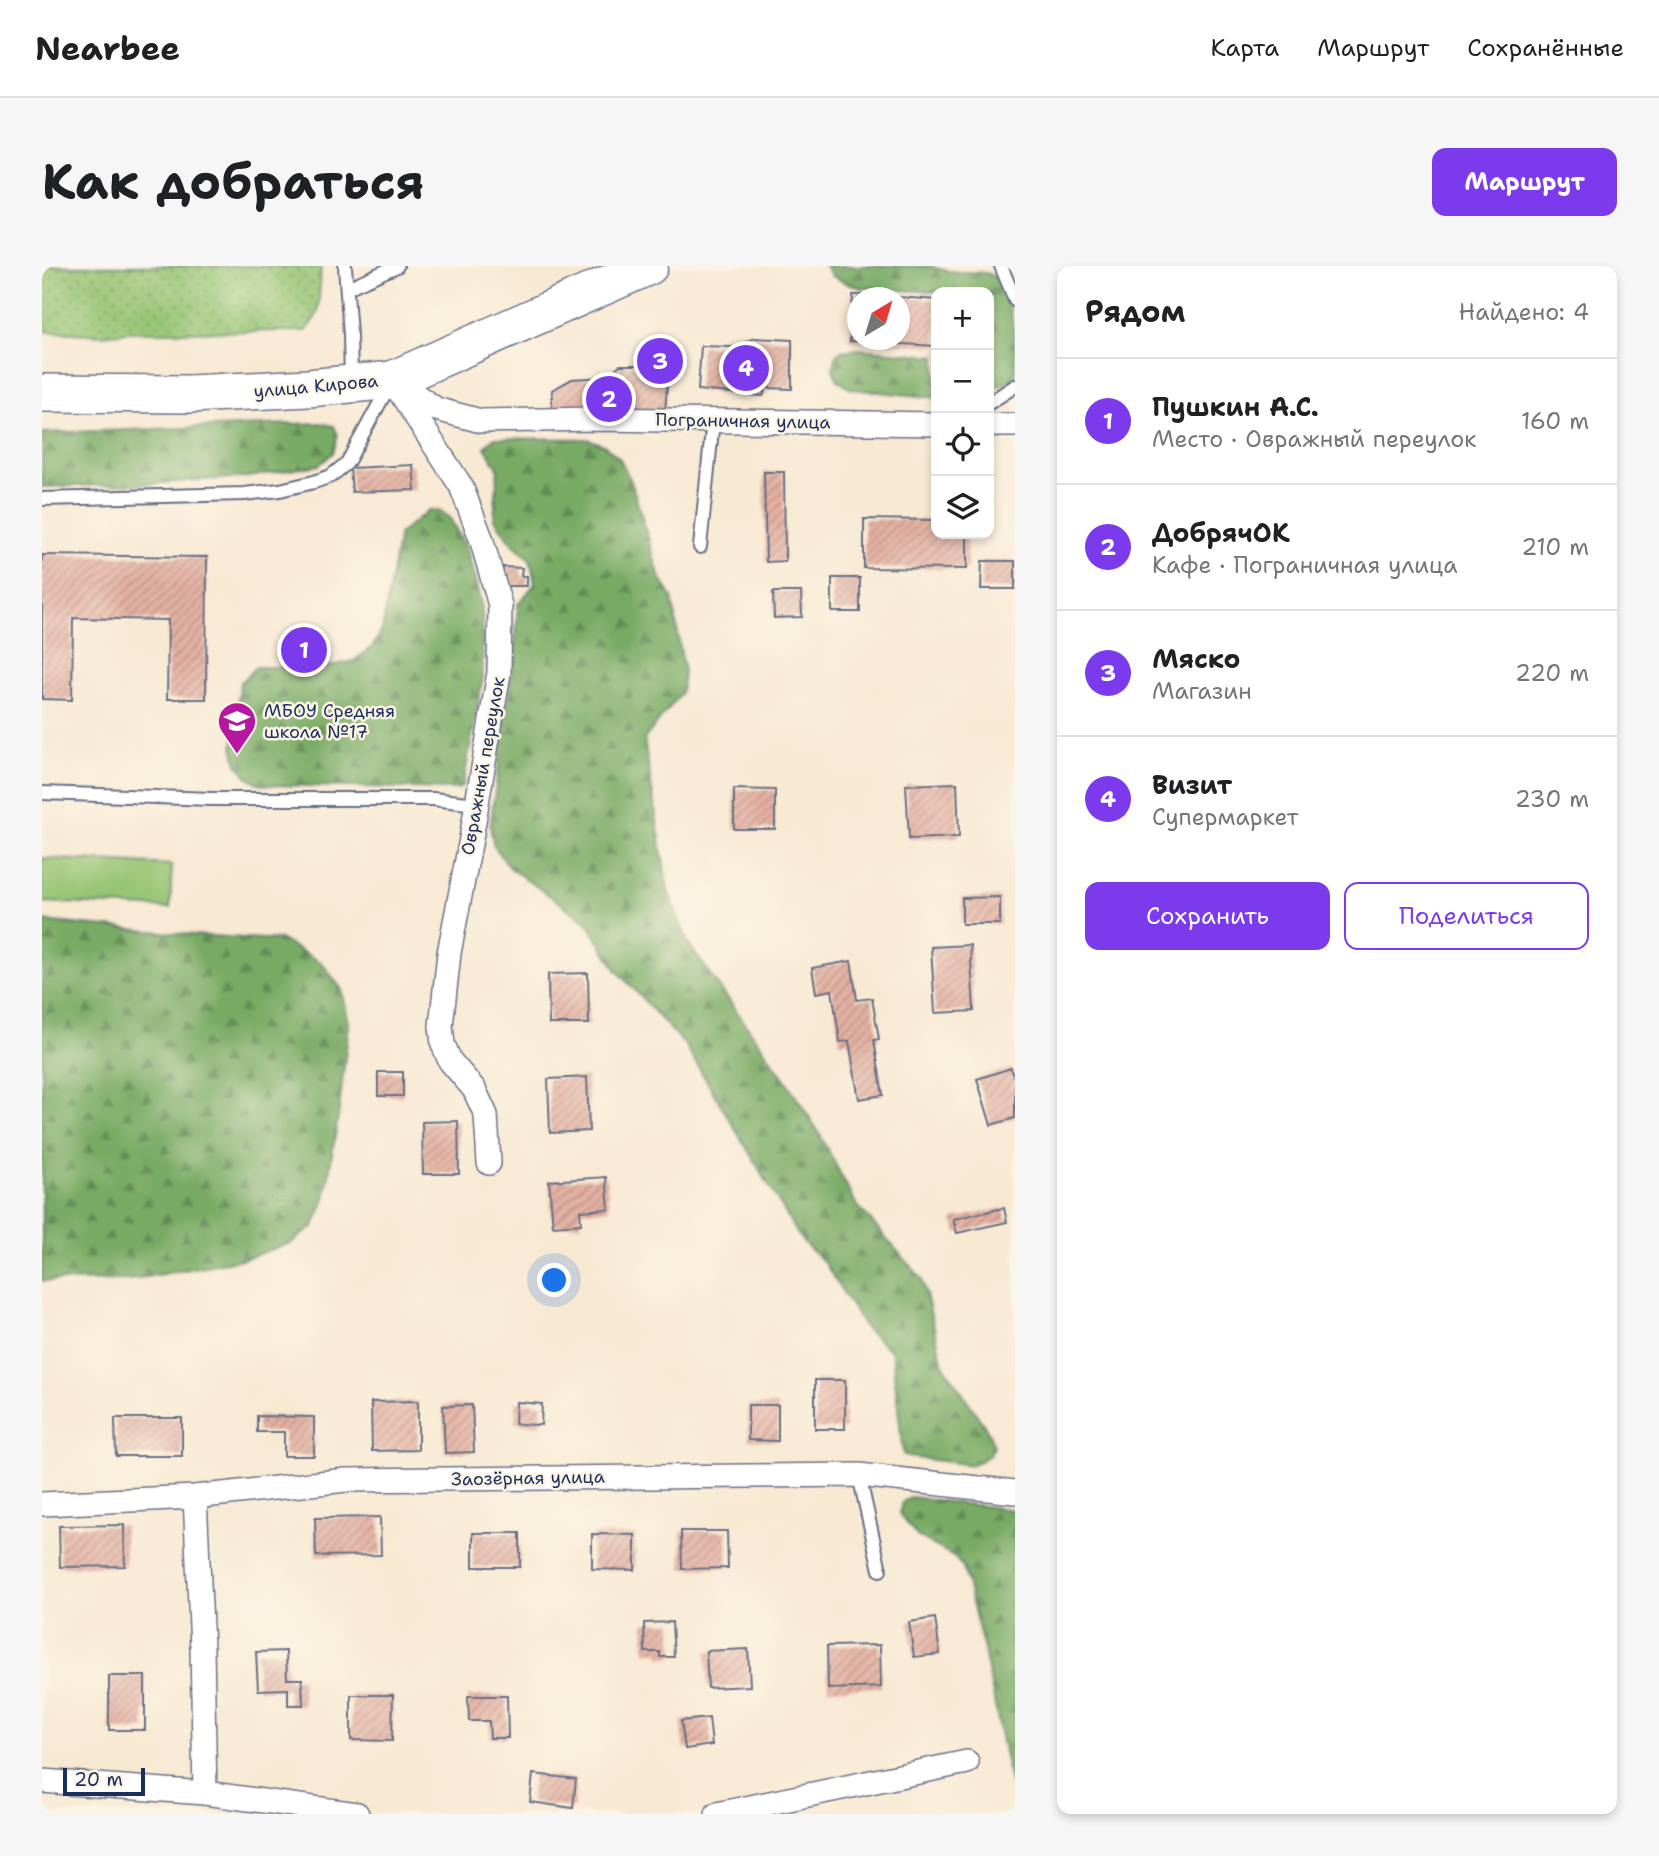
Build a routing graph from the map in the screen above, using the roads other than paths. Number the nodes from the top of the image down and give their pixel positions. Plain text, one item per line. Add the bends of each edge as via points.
1 (345, 266) edge
2 (397, 266) edge
3 (649, 266) edge
4 (1001, 266) edge
5 (347, 288) junction
6 (1015, 300) edge
7 (392, 380) junction
8 (351, 384) junction
9 (1015, 386) edge
10 (42, 393) edge
11 (994, 399) edge
12 (713, 420) junction
13 (931, 424) edge
14 (994, 425) edge
15 (1015, 425) edge
16 (42, 499) edge
17 (700, 547) dead end
18 (42, 793) edge
19 (476, 804) junction
20 (489, 1163) dead end
21 (859, 1475) junction
22 (1015, 1492) edge
23 (195, 1497) junction
24 (42, 1504) edge
25 (880, 1570) dead end
26 (967, 1762) dead end
27 (42, 1782) edge
28 (205, 1793) junction
29 (348, 1813) edge
30 (717, 1814) edge

1 - 5 lane
2 - 5 lane
3 - 7 main road, улица Кирова
4 - 6 lane
5 - 8 lane
7 - 8 main road, улица Кирова
7 - 12 street, Пограничная улица via 436,409 481,421
7 - 16 lane via 347,464 314,482 244,494
7 - 19 street, Овражный переулок via 461,486 500,605 499,673
8 - 10 main road, улица Кирова via 190,394
9 - 11 lane
12 - 13 street, Пограничная улица
12 - 17 lane
14 - 15 street
18 - 19 lane via 433,799
19 - 20 street, Овражный переулок via 440,1026 450,1061 474,1089 486,1115
21 - 22 street, Заозёрная улица
21 - 23 street, Заозёрная улица via 346,1480
21 - 25 lane
23 - 24 street, Заозёрная улица
23 - 28 street
26 - 30 street
27 - 28 street
28 - 29 street

